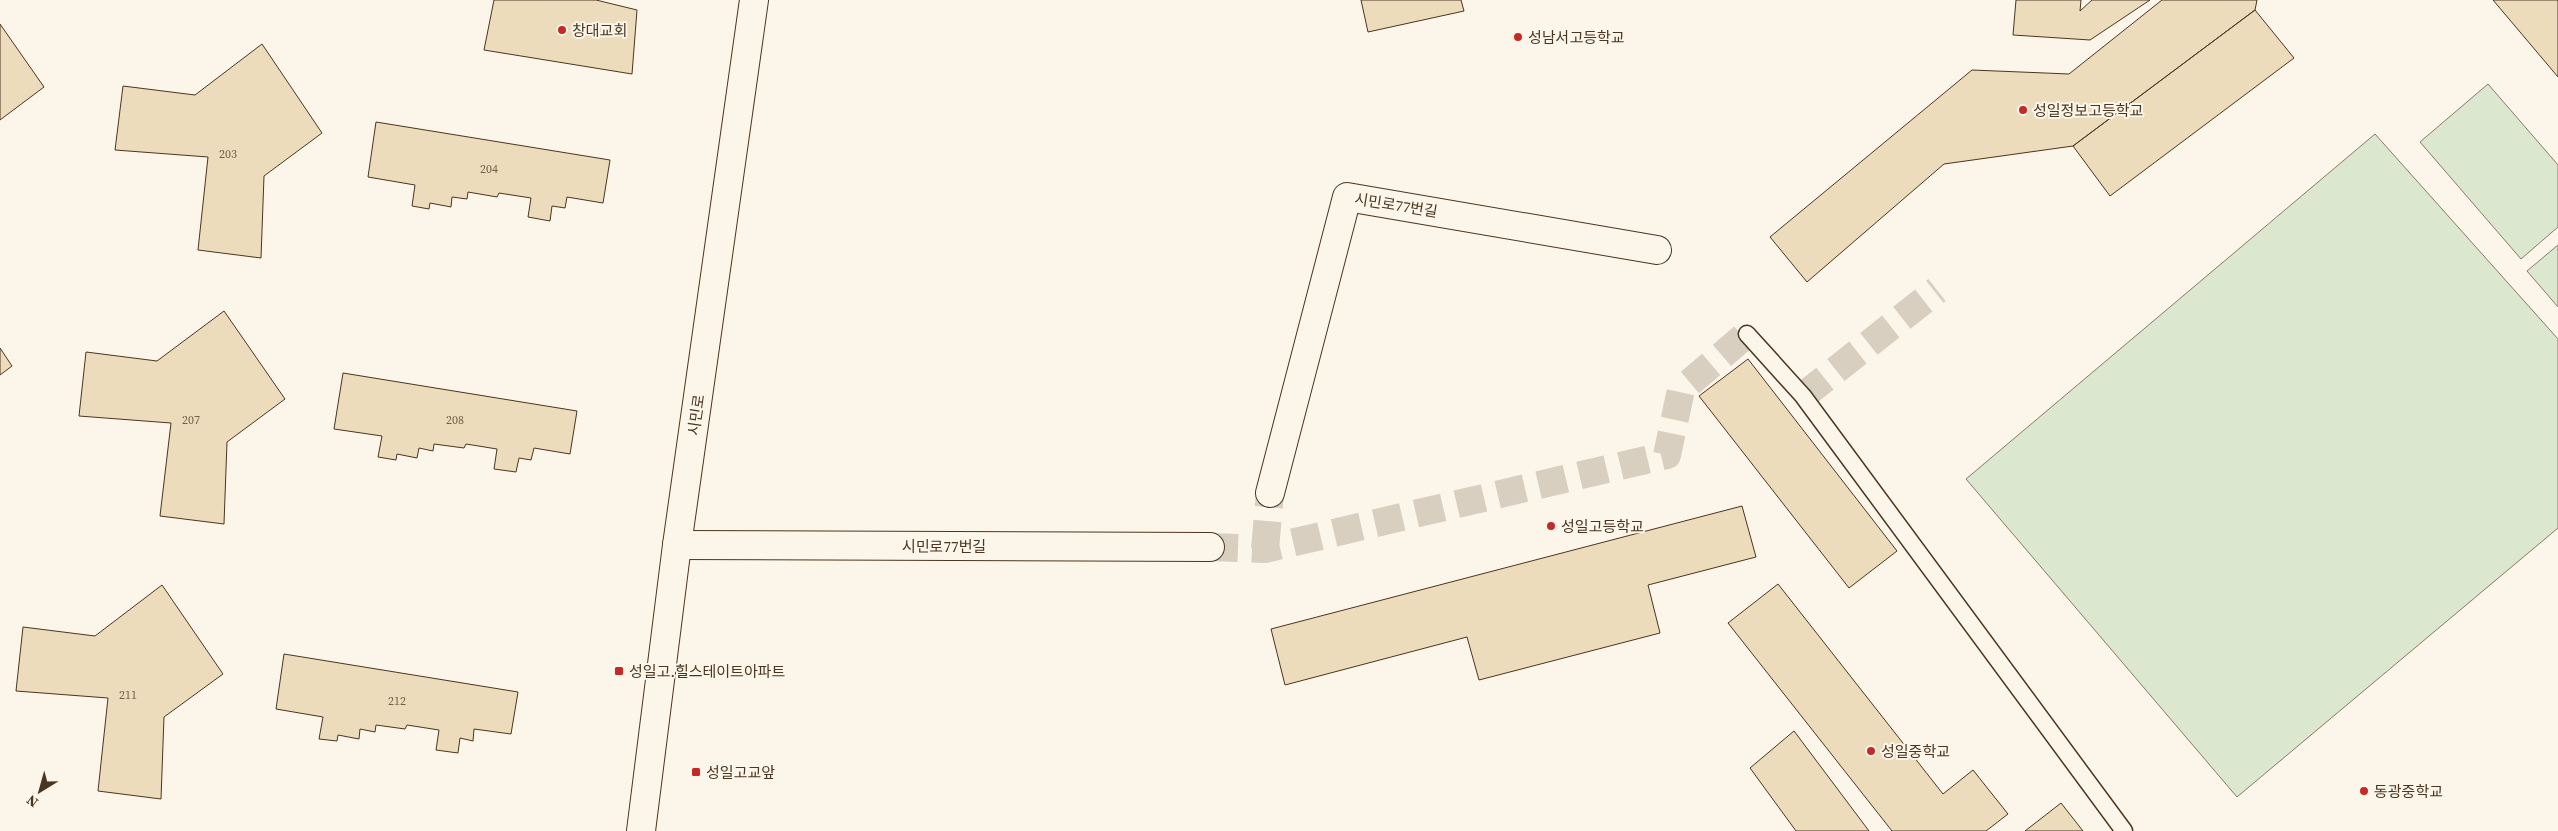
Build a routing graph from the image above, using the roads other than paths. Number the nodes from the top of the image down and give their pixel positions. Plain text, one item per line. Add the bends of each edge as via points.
1 (754, 0) edge
2 (1657, 250) dead end
3 (1747, 334) dead end
4 (1270, 493) tunnel mouth
5 (677, 545) junction
6 (1210, 547) tunnel mouth
7 (641, 831) edge
8 (2124, 831) edge

1 - 5 street, 시민로
2 - 4 street, 시민로77번길 via 1348,197
3 - 8 lane via 1803,396
5 - 6 street, 시민로77번길
5 - 7 street, 시민로

